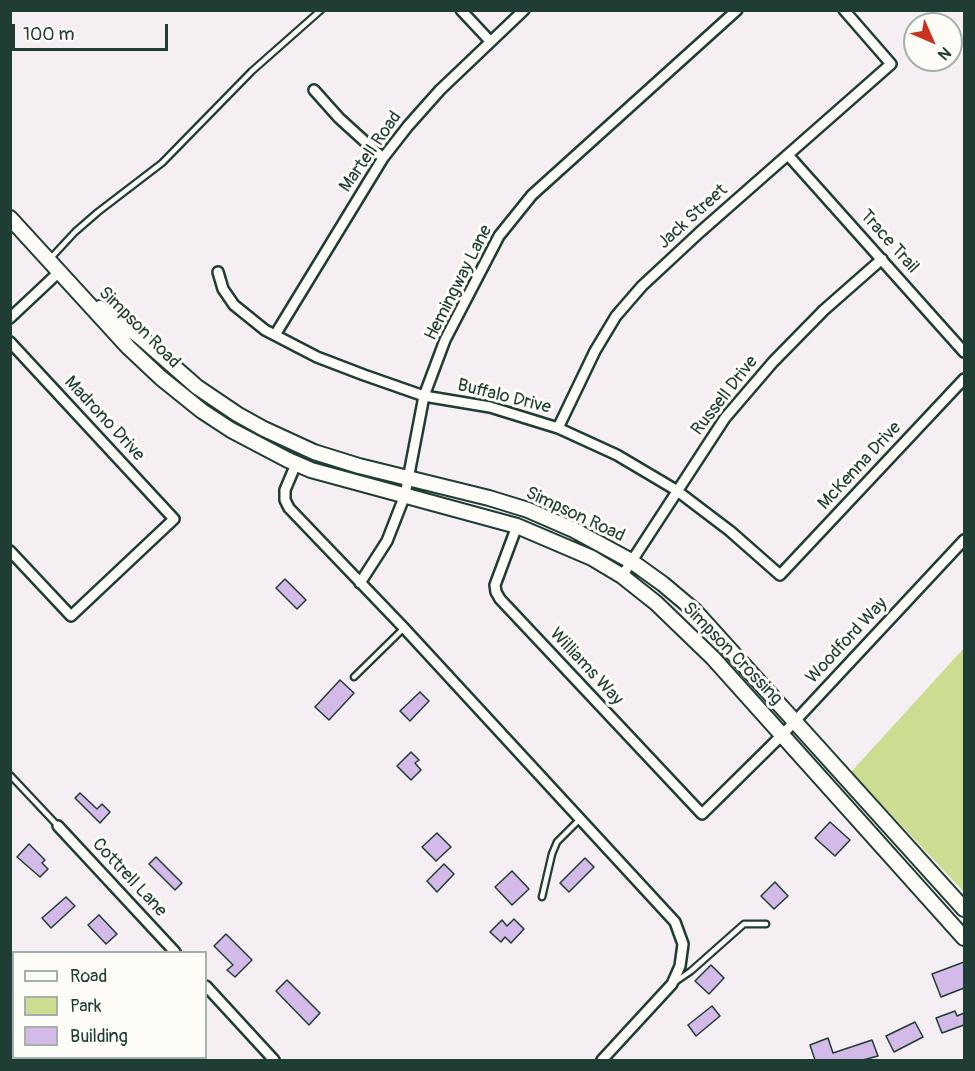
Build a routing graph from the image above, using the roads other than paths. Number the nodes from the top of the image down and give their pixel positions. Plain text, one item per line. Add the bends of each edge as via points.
1 (321, 10) edge
2 (461, 10) edge
3 (524, 10) edge
4 (737, 10) edge
5 (844, 10) edge
6 (490, 41) junction
7 (314, 90) dead end
8 (788, 155) junction
9 (383, 158) junction
10 (10, 218) edge
11 (882, 259) junction
12 (48, 261) junction
13 (59, 272) junction
14 (218, 272) dead end
15 (78, 292) junction
16 (10, 318) edge
17 (275, 335) junction
18 (10, 342) edge
19 (964, 352) edge
20 (964, 379) edge
21 (424, 396) junction
22 (558, 428) junction
23 (296, 464) junction
24 (408, 478) junction
25 (676, 490) junction
26 (405, 495) junction
27 (517, 526) junction
28 (964, 540) edge
29 (10, 551) edge
30 (631, 561) junction
31 (780, 575) joint
32 (622, 576) junction
33 (360, 583) junction
34 (404, 628) junction
35 (354, 677) dead end
36 (795, 721) junction
37 (783, 734) junction
38 (10, 775) edge
39 (702, 814) joint
40 (580, 819) junction
41 (58, 826) joint
42 (542, 897) dead end
43 (964, 909) edge
44 (766, 924) dead end
45 (964, 938) edge
46 (174, 951) edge
47 (672, 984) junction
48 (207, 987) edge
49 (274, 1060) edge
50 (602, 1060) edge

1 - 12 lane via 252,71 162,163 98,212
2 - 6 street
3 - 6 street, Martell Road
4 - 21 street, Hemingway Lane via 525,203 499,236 474,282 445,340
5 - 8 street, Jack Street via 891,64
6 - 9 street, Martell Road via 440,90
7 - 9 street
8 - 11 street, Trace Trail
8 - 22 street, Jack Street via 642,286 616,316
9 - 17 street, Martell Road
10 - 12 street, Simpson Road
11 - 19 street, Trace Trail
11 - 25 street, Russell Drive via 773,362 725,418
12 - 13 street, Simpson Road
13 - 15 street, Simpson Road
13 - 16 street
14 - 17 street, Buffalo Drive via 223,289 234,304
15 - 23 street, Simpson Road via 136,355 202,411
15 - 24 street, Simpson Road via 237,414 314,452
17 - 21 street, Buffalo Drive via 317,357
18 - 29 street, Madrono Drive via 174,519 71,616
20 - 31 street, McKenna Drive
21 - 22 street, Buffalo Drive via 490,407
21 - 24 street, Hemingway Lane
22 - 25 street, Buffalo Drive via 617,455
23 - 26 street, Simpson Road
23 - 33 street via 285,490 289,508
24 - 26 street, Hemingway Lane
24 - 30 street, Simpson Road via 528,510
25 - 30 street, Russell Drive
25 - 31 street, Buffalo Drive
26 - 27 street, Simpson Crossing
26 - 33 street, Hemingway Lane via 387,541
27 - 32 street, Simpson Crossing via 592,558
27 - 39 street, Williams Way via 495,585 500,599
28 - 36 street, Woodford Way
30 - 32 street, Russell Drive
30 - 36 street, Simpson Road via 695,611
32 - 37 street, Simpson Crossing via 713,658
33 - 34 street
34 - 35 lane
34 - 40 street
36 - 37 street, Woodford Way
36 - 43 street, Simpson Road
37 - 39 street, Woodford Way
37 - 45 street, Simpson Crossing
38 - 41 lane
40 - 42 lane via 557,842
40 - 47 street via 675,922 682,944 680,966
41 - 46 street, Cottrell Lane
44 - 47 lane via 744,924
47 - 50 street
48 - 49 street

